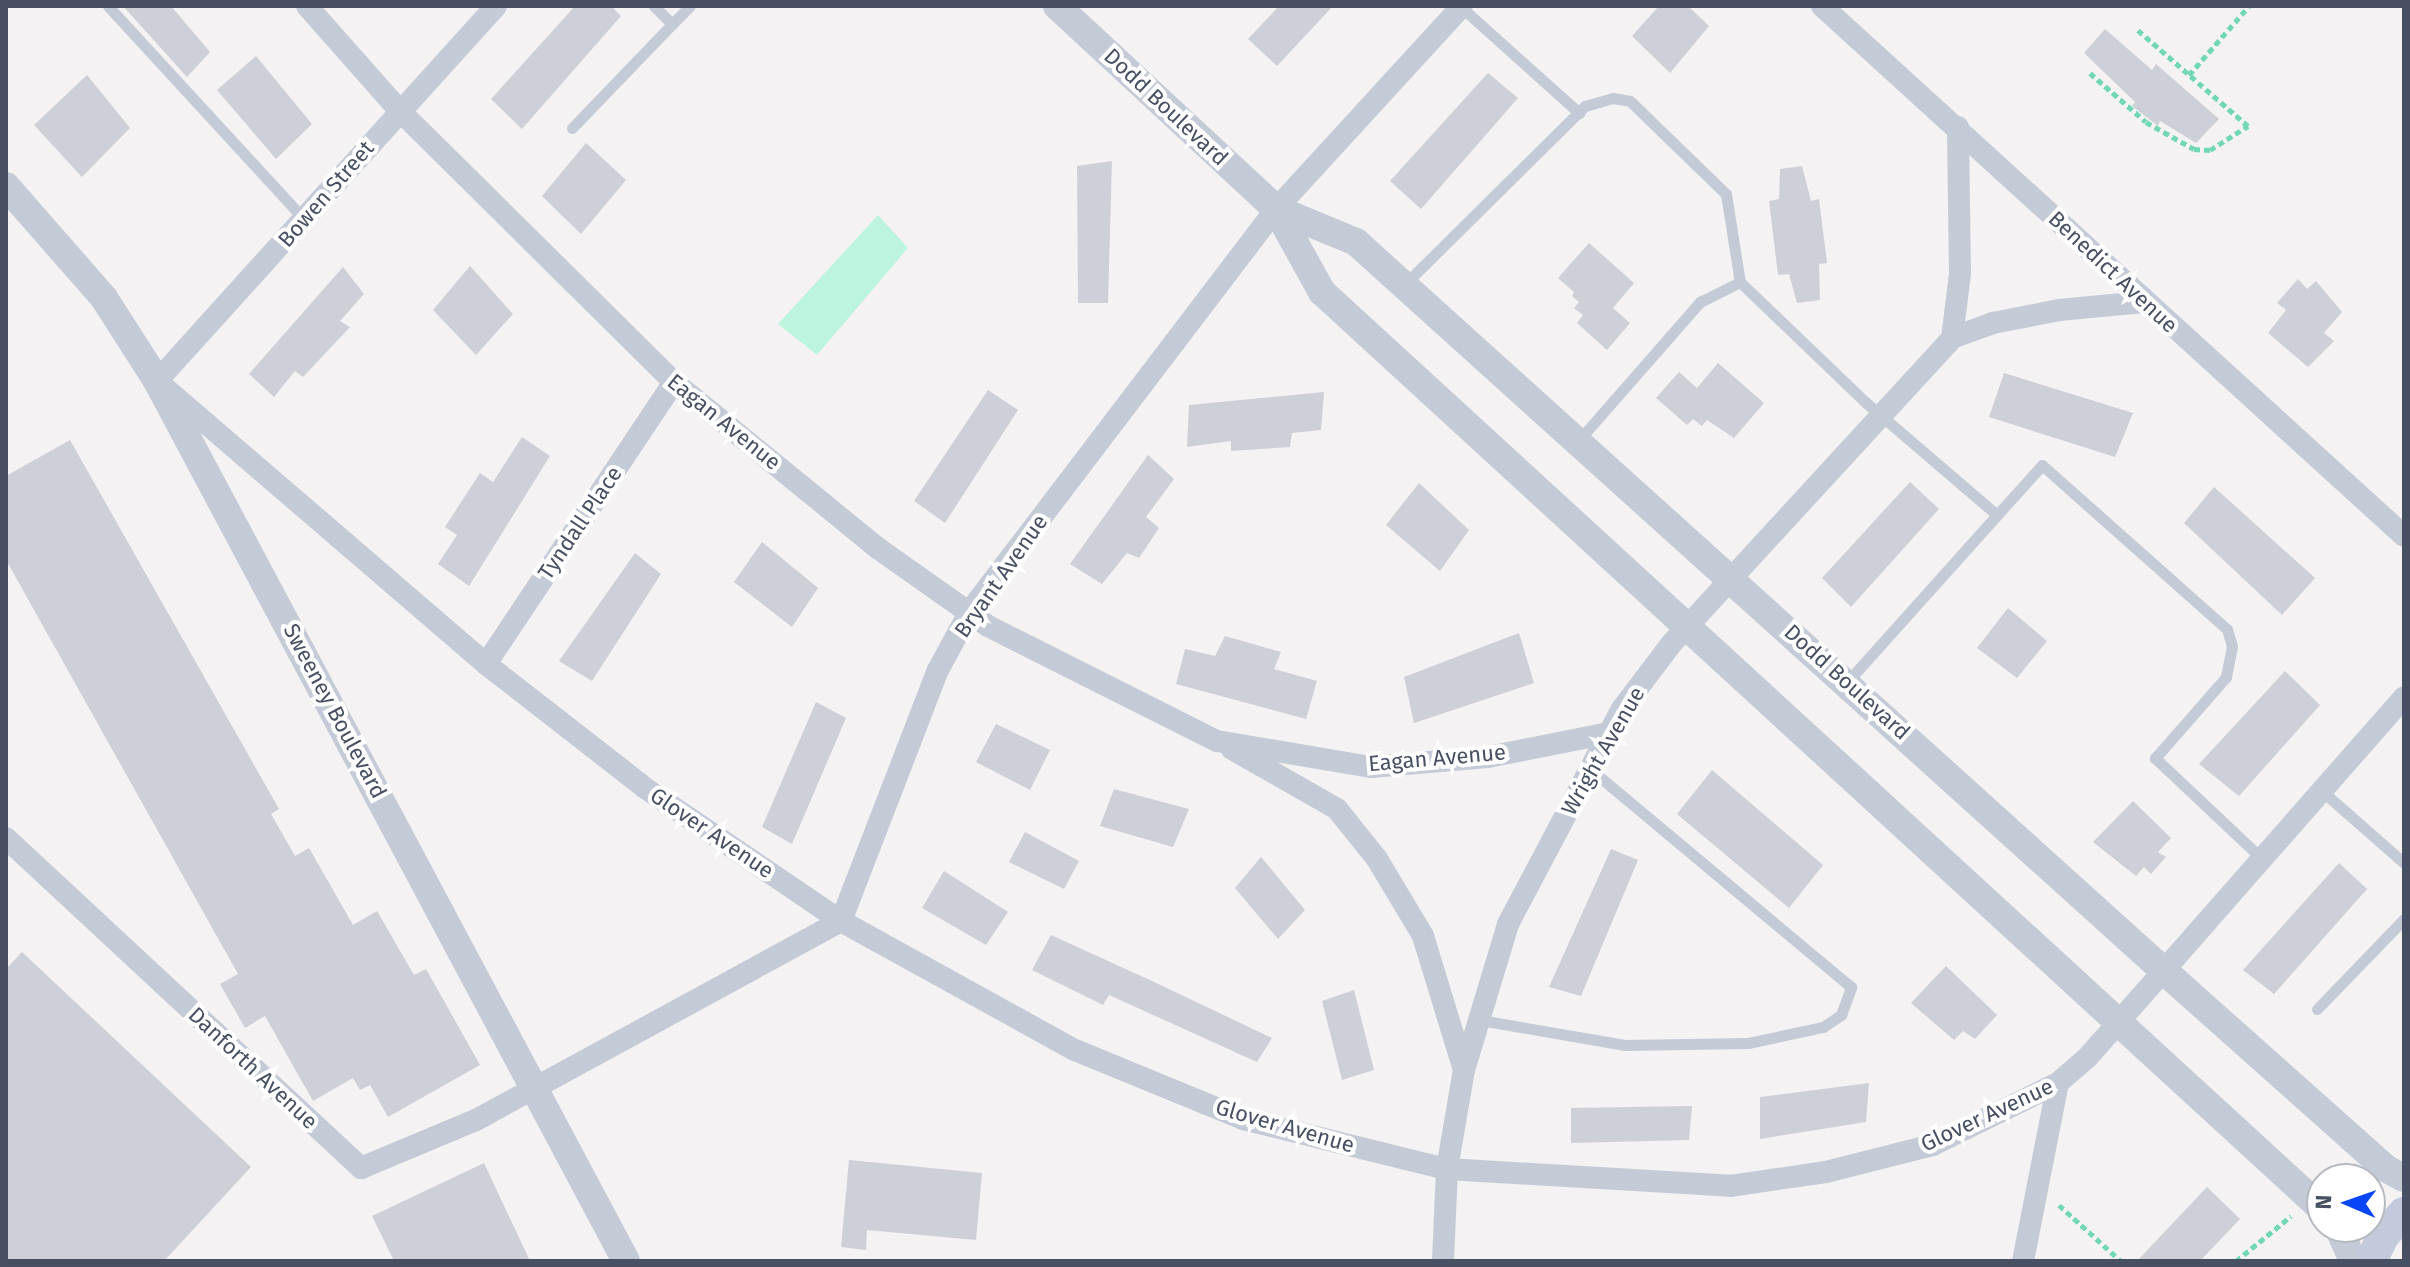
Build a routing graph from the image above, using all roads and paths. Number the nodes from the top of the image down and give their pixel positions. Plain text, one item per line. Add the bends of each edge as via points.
1 (108, 6) edge
2 (307, 6) edge
3 (496, 6) edge
4 (654, 6) edge
5 (690, 6) edge
6 (1057, 6) edge
7 (1461, 6) edge
8 (1822, 6) edge
9 (2249, 6) edge
10 (672, 24) junction
11 (2138, 30) dead end
12 (2090, 73) dead end
13 (2189, 75) junction
14 (399, 110) junction
15 (1579, 113) junction
16 (1958, 127) junction
17 (572, 128) dead end
18 (6, 186) edge
19 (1276, 209) junction
20 (305, 219) junction
21 (1740, 282) junction
22 (1404, 285) junction
23 (2144, 302) junction
24 (1952, 338) junction
25 (157, 381) junction
26 (674, 382) junction
27 (1882, 417) junction
28 (1578, 440) junction
29 (1997, 515) junction
30 (2404, 536) edge
31 (1733, 579) junction
32 (970, 611) junction
33 (1687, 627) junction
34 (486, 664) junction
35 (1846, 682) junction
36 (2404, 697) edge
37 (1609, 733) junction
38 (1217, 741) junction
39 (1590, 769) junction
40 (2322, 791) junction
41 (6, 838) edge
42 (2262, 859) junction
43 (2404, 863) edge
44 (2404, 919) edge
45 (841, 921) junction
46 (2163, 970) junction
47 (2317, 1009) dead end
48 (1480, 1020) junction
49 (2119, 1021) junction
50 (1464, 1070) junction
51 (2058, 1083) junction
52 (531, 1086) junction
53 (1447, 1169) junction
54 (2404, 1178) edge
55 (2035, 1184) junction
56 (2306, 1204) edge
57 (2404, 1213) edge
58 (2306, 1214) edge
59 (626, 1261) edge
60 (1443, 1261) edge
61 (2023, 1261) edge
62 (2121, 1261) edge
63 (2236, 1261) edge
64 (2371, 1261) edge

1 - 20 lane
2 - 14 street, Eagan Avenue
3 - 14 street, Bowen Street
4 - 10 lane
5 - 10 lane
6 - 19 street, Dodd Boulevard
7 - 15 lane
7 - 19 street, Bryant Avenue
8 - 16 street, Benedict Avenue
9 - 13 path
10 - 17 lane
11 - 13 path
12 - 13 path via 2164,134 2194,149 2210,150 2248,126
14 - 20 street, Bowen Street
14 - 26 street, Eagan Avenue
15 - 21 lane via 1598,101 1630,101 1726,194
15 - 22 lane
16 - 23 street, Benedict Avenue
16 - 24 street via 1960,274
18 - 25 street, Sweeney Boulevard via 104,298
19 - 22 street, Dodd Boulevard via 1356,242
19 - 32 street, Bryant Avenue
19 - 33 street, Dodd Boulevard via 1322,292
20 - 25 street, Bowen Street
21 - 27 lane
21 - 28 lane via 1700,302
22 - 28 street, Dodd Boulevard
23 - 24 street via 2046,313
23 - 30 street, Benedict Avenue
24 - 27 street, Wright Avenue
25 - 34 street, Glover Avenue
25 - 52 street, Sweeney Boulevard
26 - 32 street, Eagan Avenue via 879,549
26 - 34 street, Tyndall Place
27 - 29 lane
27 - 31 street, Wright Avenue
28 - 31 street, Dodd Boulevard
29 - 35 lane
29 - 42 lane via 2042,465 2227,629 2232,646 2226,677 2155,758
31 - 33 street, Wright Avenue
31 - 35 street, Dodd Boulevard
32 - 38 street, Eagan Avenue via 988,626
32 - 45 street, Bryant Avenue via 938,670
33 - 37 street, Wright Avenue
33 - 49 street, Dodd Boulevard
34 - 45 street, Glover Avenue via 645,788
35 - 46 street, Dodd Boulevard
36 - 40 street, Glover Avenue
37 - 38 street, Eagan Avenue via 1488,757 1371,767
37 - 39 street, Wright Avenue
38 - 50 street, Eagan Avenue via 1337,809 1377,859 1423,936
39 - 48 street, Wright Avenue via 1508,924
39 - 48 lane via 1851,987 1841,1015 1823,1027 1748,1043 1640,1045
40 - 42 street, Glover Avenue
40 - 43 lane
41 - 52 street, Danforth Avenue via 361,1168 476,1120
42 - 46 street, Glover Avenue
44 - 47 lane
45 - 52 street
45 - 53 street, Glover Avenue via 1075,1050 1229,1113
46 - 49 street, Glover Avenue
46 - 54 street, Dodd Boulevard via 2385,1168
48 - 50 street, Wright Avenue
49 - 51 street, Glover Avenue
49 - 56 street, Dodd Boulevard
50 - 53 street, Wright Avenue
51 - 53 street, Glover Avenue via 1933,1145 1826,1172 1730,1186
51 - 55 street
52 - 59 street, Sweeney Boulevard
53 - 60 street, Wright Avenue
55 - 61 street
55 - 62 path
57 - 64 main road via 2383,1236
58 - 63 path

